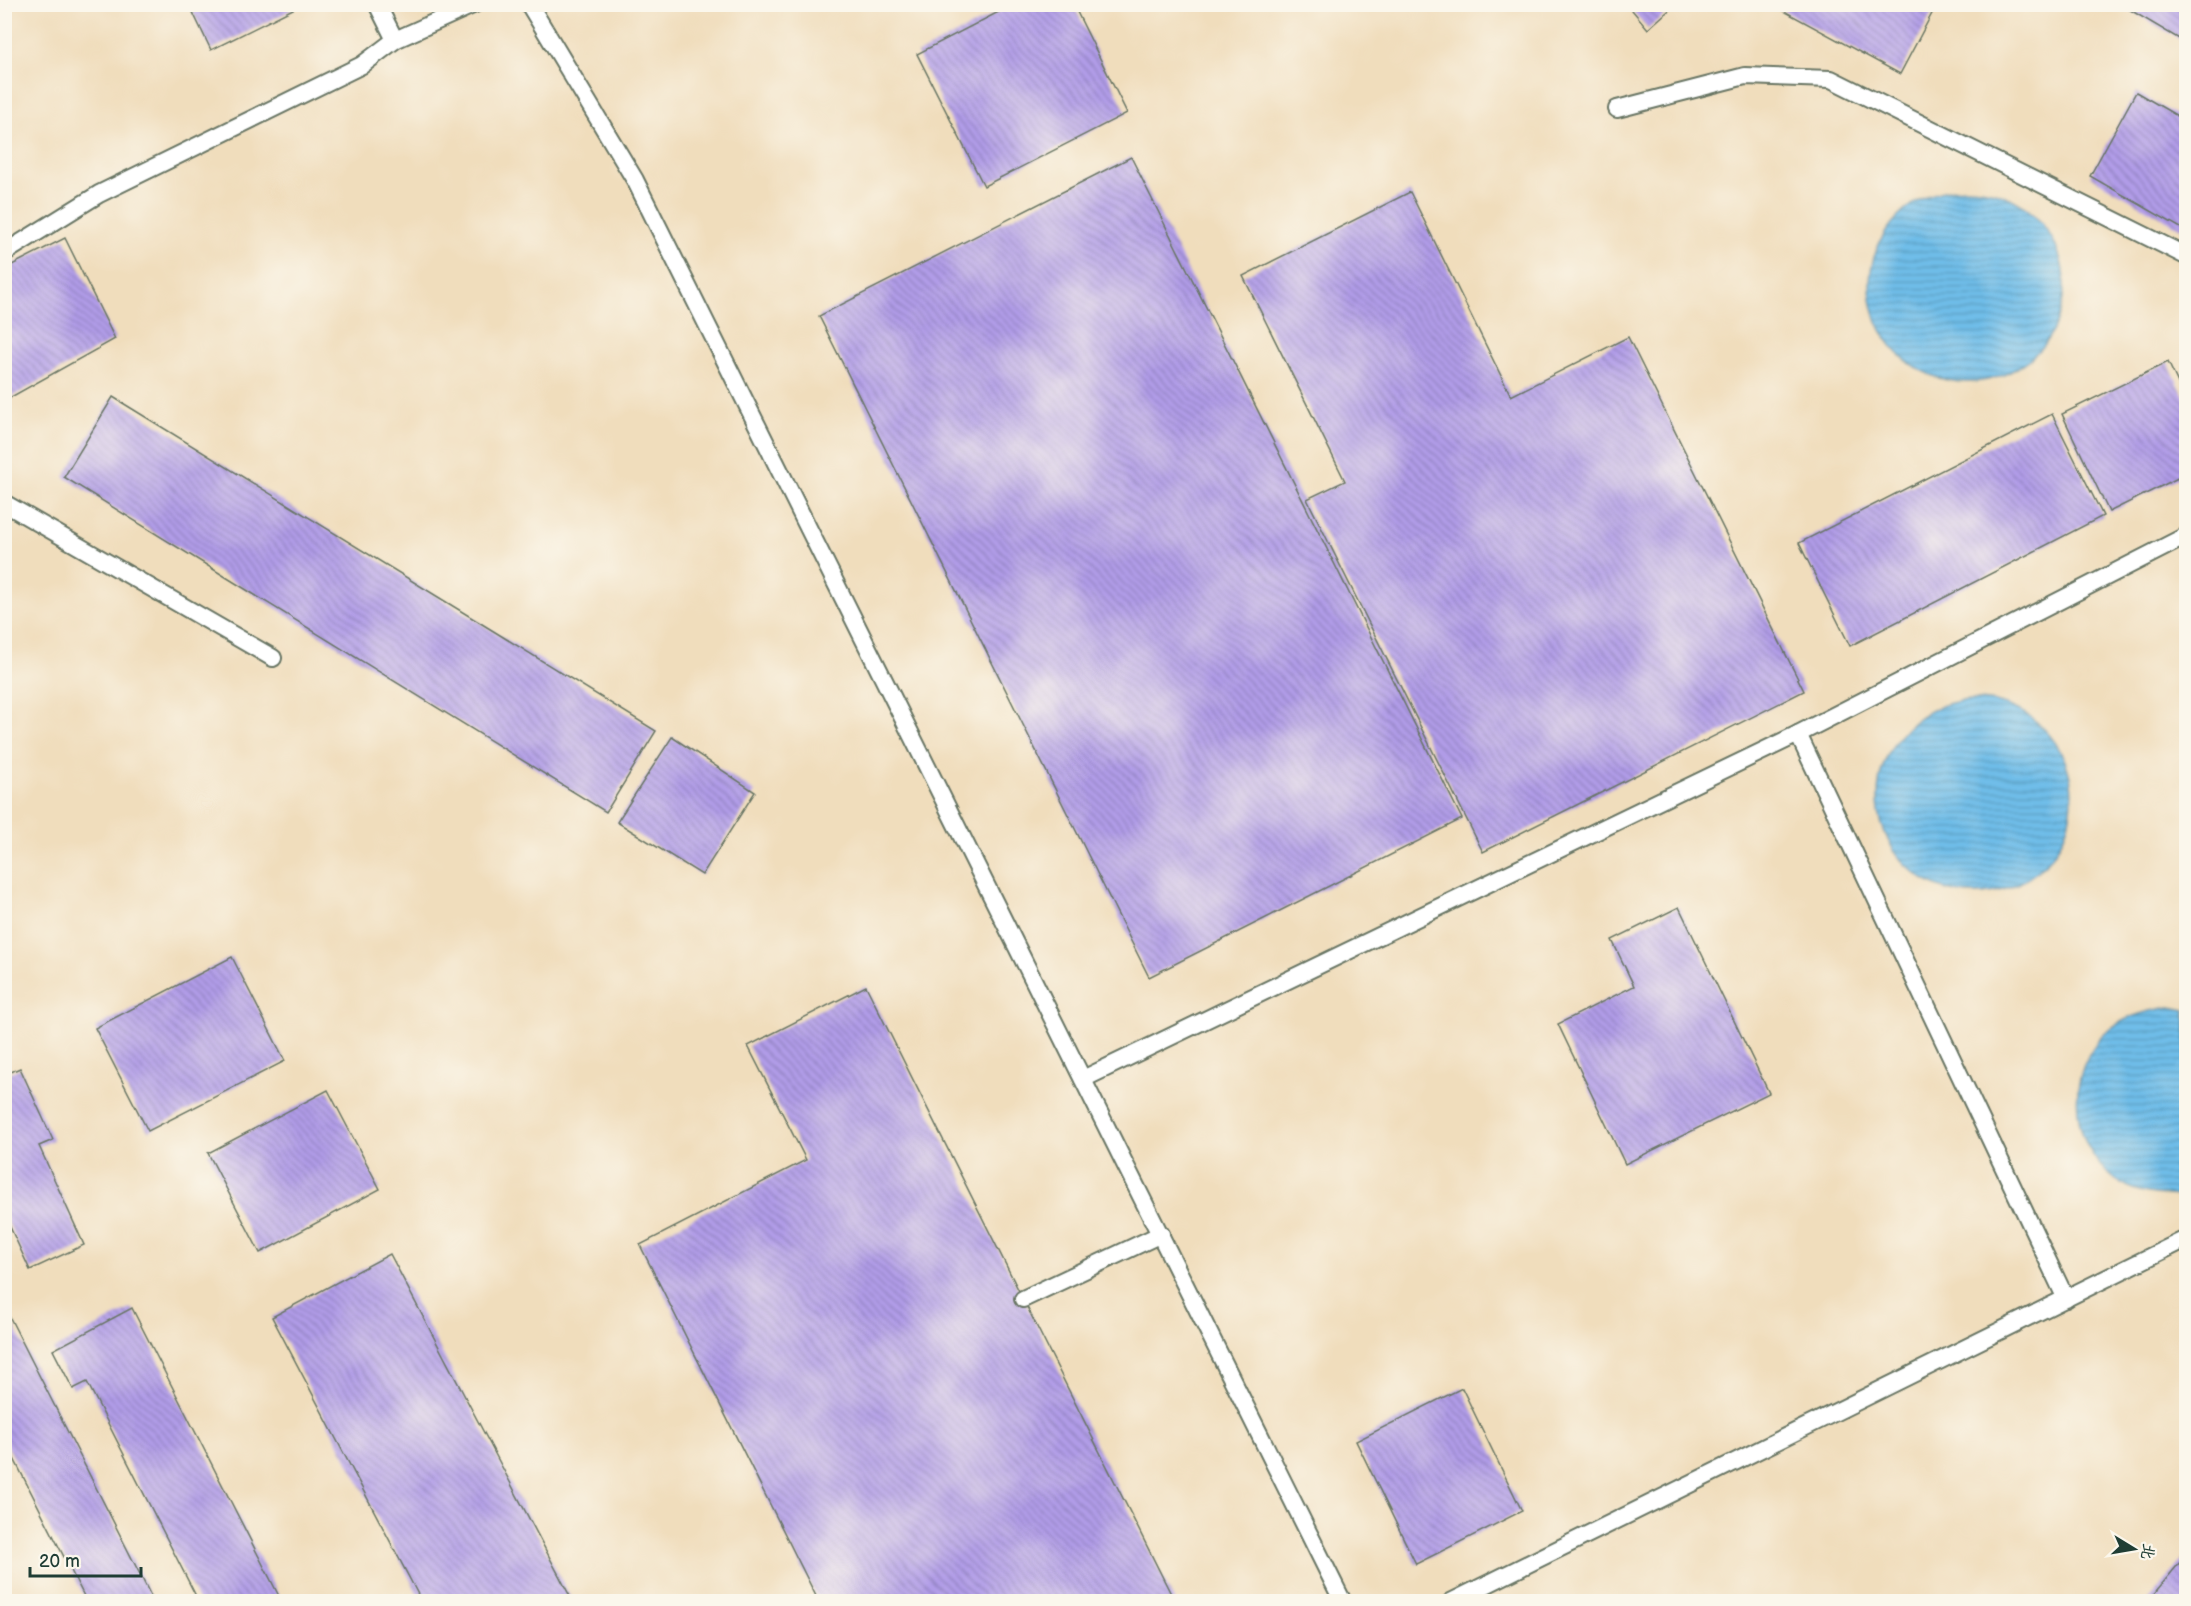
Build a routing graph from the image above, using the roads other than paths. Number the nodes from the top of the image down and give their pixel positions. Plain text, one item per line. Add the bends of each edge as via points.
1 (377, 4) edge
2 (475, 4) edge
3 (529, 4) edge
4 (395, 40) junction
5 (1617, 109) dead end
6 (4, 253) edge
7 (2187, 256) edge
8 (4, 503) edge
9 (2187, 536) edge
10 (273, 658) dead end
11 (1798, 734) junction
12 (1083, 1079) junction
13 (1161, 1234) junction
14 (2187, 1239) edge
15 (1023, 1299) dead end
16 (2066, 1299) junction
17 (1343, 1602) edge
18 (1451, 1602) edge

1 - 4 lane
2 - 4 lane
3 - 12 lane via 635,180
4 - 6 lane via 362,65 99,194
5 - 7 lane via 1745,76 1831,79
8 - 10 lane
9 - 11 lane
11 - 12 lane
11 - 16 lane
12 - 13 lane
13 - 15 lane
13 - 17 lane
14 - 16 lane
16 - 18 lane

